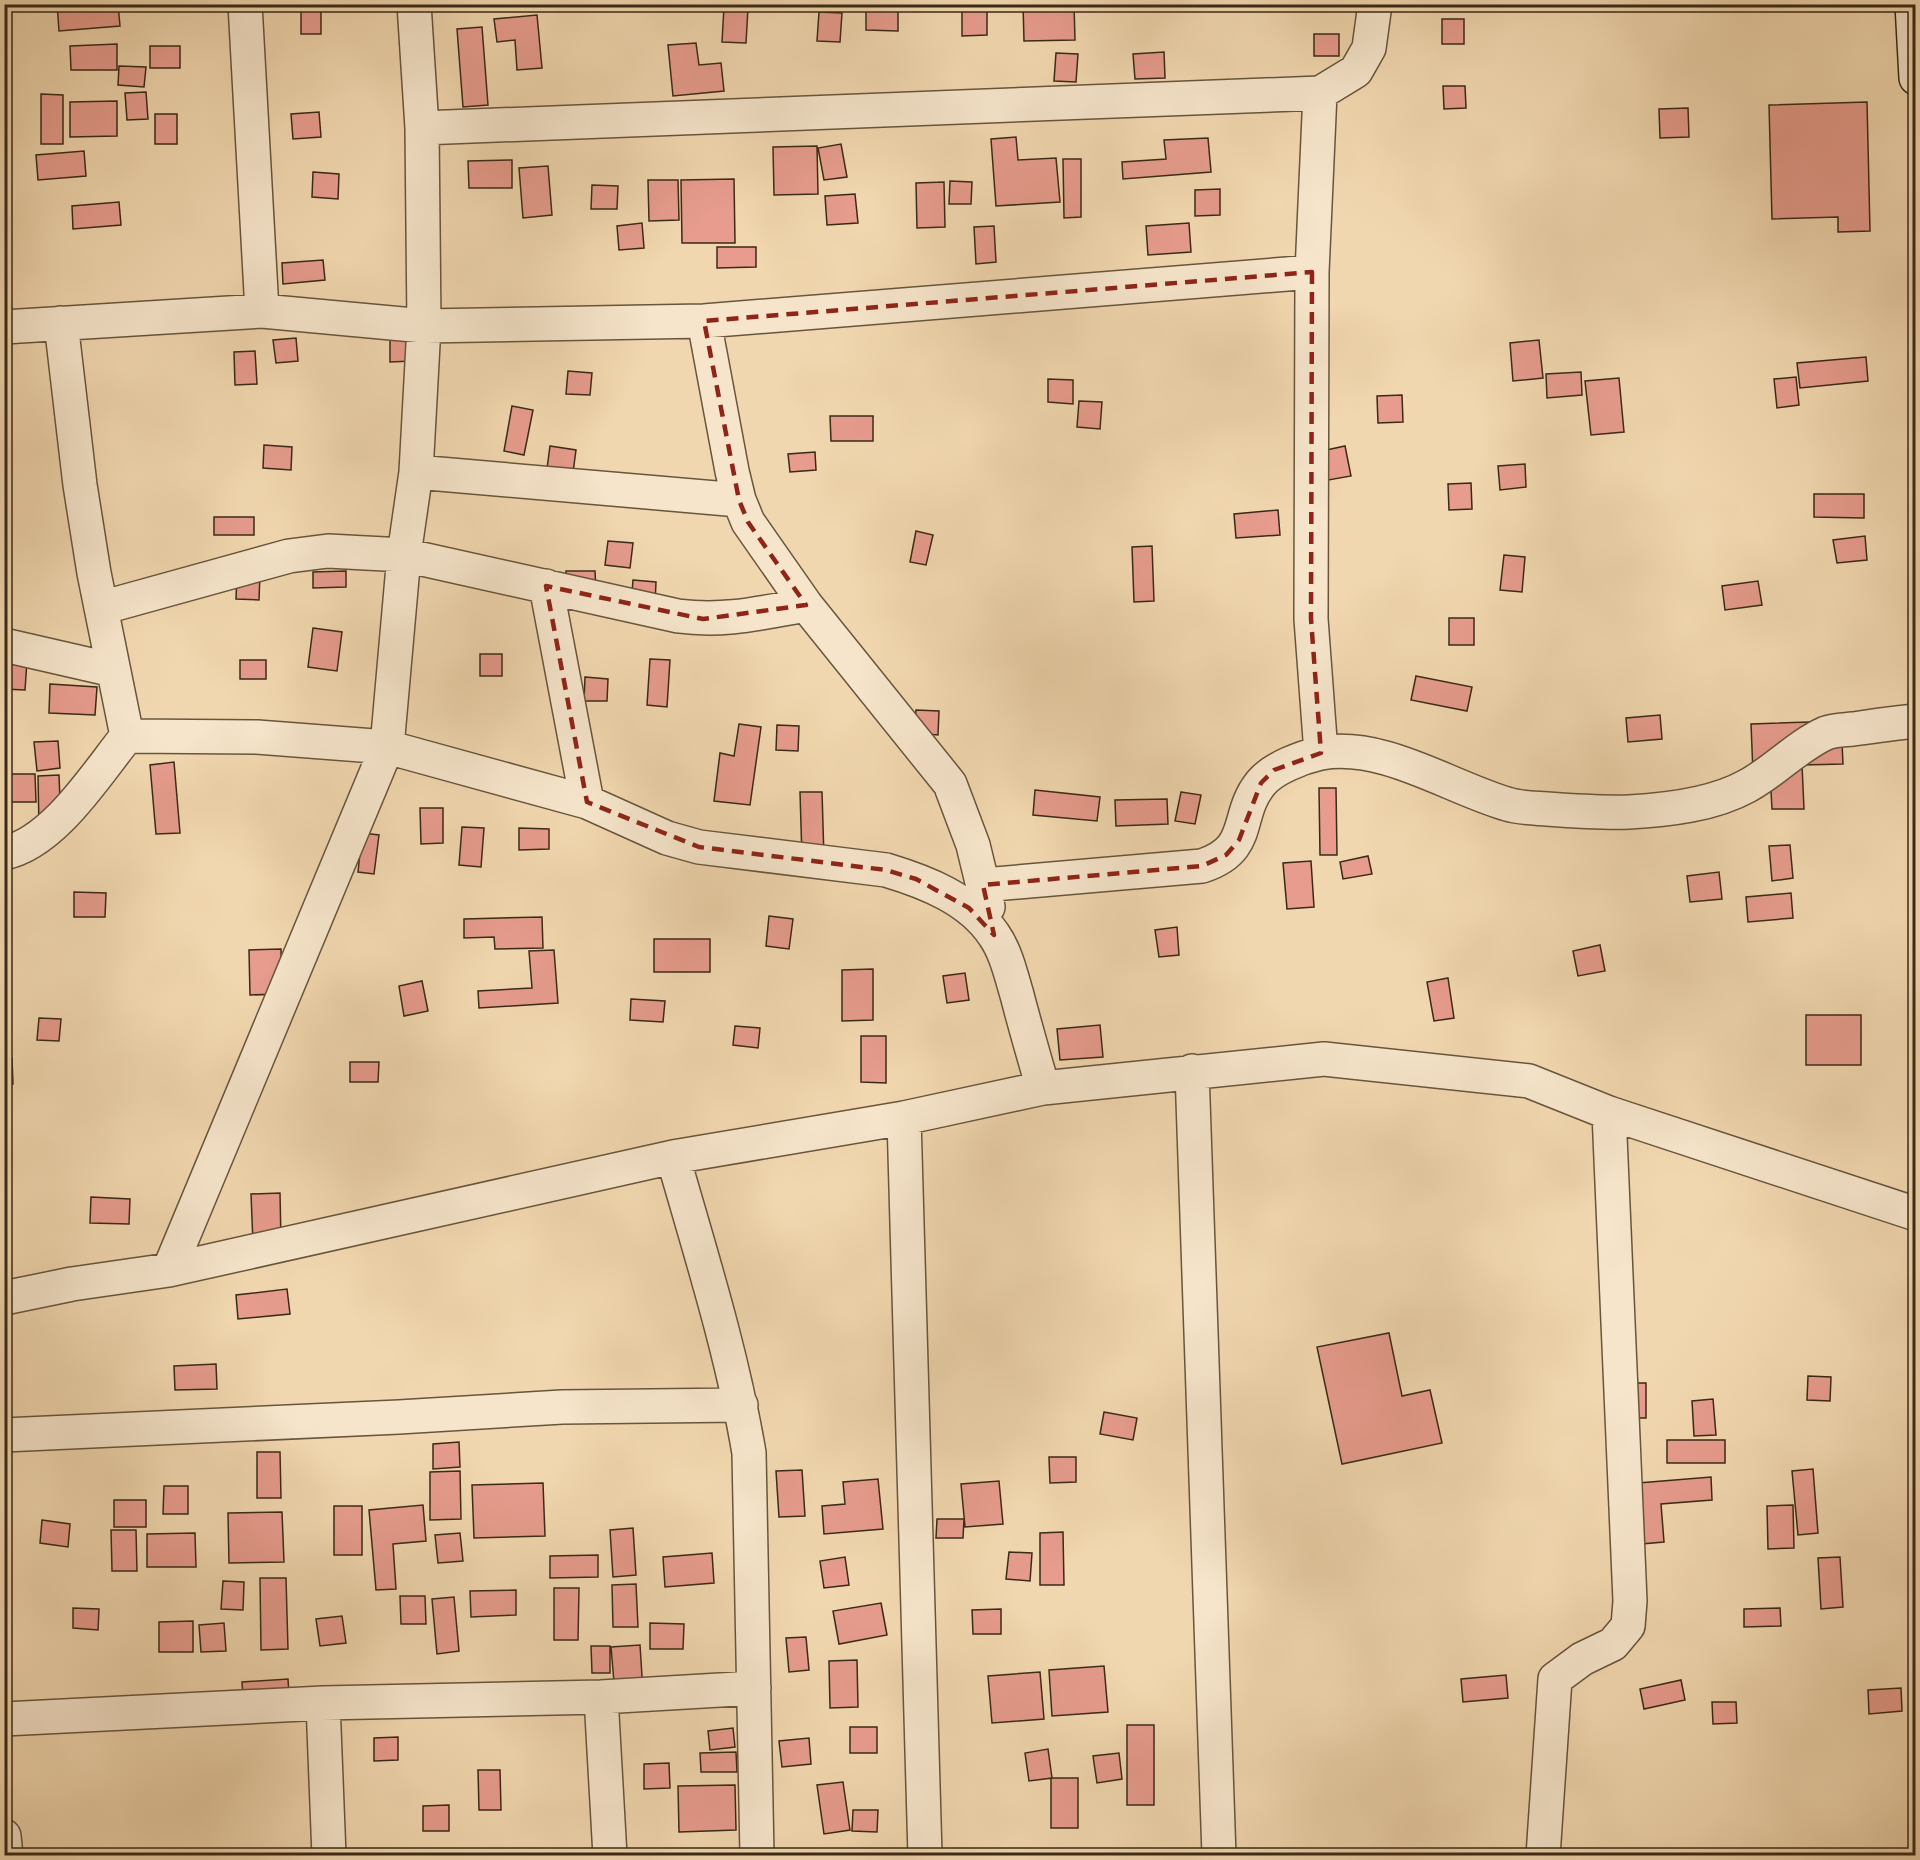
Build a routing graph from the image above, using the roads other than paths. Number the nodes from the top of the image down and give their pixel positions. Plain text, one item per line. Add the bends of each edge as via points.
1 (245, 4) edge
2 (414, 4) edge
3 (1375, 4) edge
4 (1912, 4) edge
5 (1916, 78) edge
6 (1320, 93) junction
7 (422, 128) junction
8 (1312, 272) junction
9 (261, 311) junction
10 (704, 321) junction
11 (61, 323) junction
12 (424, 326) junction
13 (4, 327) edge
14 (416, 472) junction
15 (739, 500) junction
16 (404, 555) junction
17 (546, 586) junction
18 (806, 605) junction
19 (101, 608) junction
20 (4, 645) edge
21 (113, 670) junction
22 (1916, 720) edge
23 (127, 736) junction
24 (387, 747) junction
25 (1321, 753) junction
26 (586, 802) junction
27 (4, 853) edge
28 (983, 885) junction
29 (994, 935) junction
30 (1192, 1071) junction
31 (1043, 1088) junction
32 (1609, 1113) junction
33 (904, 1118) junction
34 (673, 1157) junction
35 (1916, 1214) edge
36 (169, 1270) junction
37 (4, 1298) edge
38 (741, 1405) junction
39 (4, 1435) edge
40 (754, 1688) junction
41 (602, 1697) junction
42 (322, 1703) junction
43 (4, 1719) edge
44 (4, 1836) edge
45 (6, 1856) edge
46 (329, 1856) edge
47 (610, 1856) edge
48 (757, 1856) edge
49 (925, 1856) edge
50 (1219, 1856) edge
51 (1543, 1856) edge

1 - 9 street
2 - 7 street
3 - 6 street via 1369,48 1356,71
4 - 5 street
6 - 7 street
6 - 8 street
7 - 12 street
8 - 10 street
8 - 25 street via 1311,619
9 - 11 street
9 - 12 street
10 - 12 street
10 - 15 street
11 - 13 street
11 - 19 street via 80,486
12 - 14 street
14 - 15 street
14 - 16 street
15 - 18 street via 748,522
16 - 17 street
16 - 19 street via 306,552
16 - 24 street
17 - 18 street via 703,619 726,619
17 - 26 street
18 - 28 street via 950,784 974,845
19 - 21 street
20 - 21 street
21 - 23 street
22 - 25 street via 1828,732 1747,786 1720,798 1629,812 1509,805 1390,759 1349,752
23 - 24 street via 257,736
23 - 27 street via 45,834
24 - 26 street
24 - 36 street
25 - 28 street via 1275,770 1261,783 1251,800 1239,840 1215,862
26 - 29 street via 667,838 699,847 886,870 916,879 969,908
28 - 29 street
29 - 31 street via 1007,963
30 - 31 street
30 - 32 street via 1324,1059 1529,1081
30 - 50 street
31 - 33 street
32 - 35 street
32 - 51 street via 1628,1626 1613,1644 1581,1659 1555,1679
33 - 34 street
33 - 49 street
34 - 36 street
34 - 38 street
36 - 37 street
38 - 39 street via 562,1407
38 - 40 street via 749,1453
40 - 41 street
40 - 48 street
41 - 42 street
41 - 47 street
42 - 43 street
42 - 46 street
44 - 45 street

